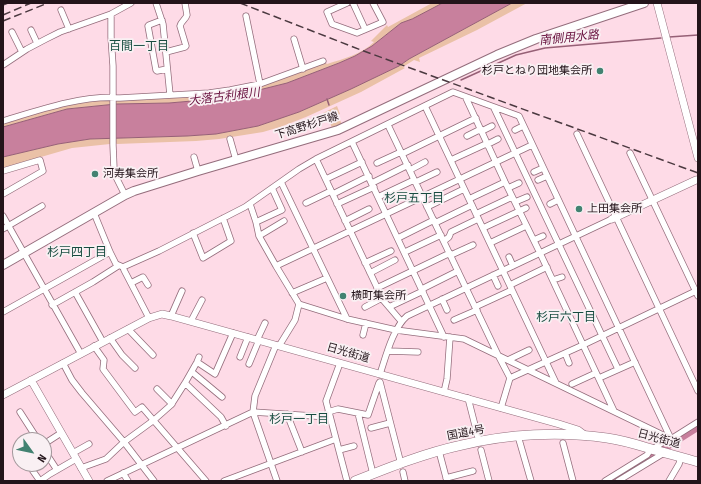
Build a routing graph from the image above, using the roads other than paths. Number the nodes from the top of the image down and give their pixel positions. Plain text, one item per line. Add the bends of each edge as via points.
1 (131, 3) edge
2 (156, 3) edge
3 (185, 3) edge
4 (347, 3) edge
5 (353, 3) edge
6 (373, 3) edge
7 (644, 3) edge
8 (657, 3) edge
9 (61, 10) dead end
10 (111, 14) junction
11 (246, 16) dead end
12 (162, 20) junction
13 (69, 29) junction
14 (365, 29) junction
15 (31, 30) dead end
16 (12, 32) dead end
17 (294, 39) dead end
18 (37, 44) junction
19 (22, 52) junction
20 (166, 52) junction
21 (323, 61) dead end
22 (3, 65) edge
23 (167, 69) junction
24 (303, 69) junction
25 (260, 84) junction
26 (170, 95) junction
27 (113, 98) junction
28 (466, 98) junction
29 (425, 106) junction
30 (494, 108) junction
31 (476, 118) junction
32 (3, 121) edge
33 (388, 125) junction
34 (492, 126) dead end
35 (524, 126) junction
36 (482, 130) junction
37 (515, 130) dead end
38 (577, 134) dead end
39 (439, 136) junction
40 (467, 136) dead end
41 (230, 139) dead end
42 (498, 139) dead end
43 (352, 142) junction
44 (488, 143) junction
45 (532, 145) junction
46 (516, 152) junction
47 (402, 153) junction
48 (630, 153) dead end
49 (194, 157) dead end
50 (698, 158) edge
51 (316, 159) junction
52 (236, 160) junction
53 (451, 160) junction
54 (362, 162) junction
55 (425, 162) dead end
56 (496, 162) junction
57 (377, 163) dead end
58 (409, 167) junction
59 (543, 168) junction
60 (3, 171) edge
61 (198, 171) junction
62 (436, 172) dead end
63 (534, 172) dead end
64 (369, 176) junction
65 (547, 176) junction
66 (326, 179) junction
67 (460, 179) junction
68 (538, 180) dead end
69 (697, 180) edge
70 (415, 181) junction
71 (281, 182) junction
72 (505, 182) junction
73 (519, 183) dead end
74 (373, 185) junction
75 (272, 188) junction
76 (508, 188) junction
77 (464, 189) junction
78 (332, 193) junction
79 (3, 194) edge
80 (125, 195) junction
81 (378, 197) junction
82 (423, 197) junction
83 (526, 197) dead end
84 (469, 199) junction
85 (514, 200) junction
86 (558, 200) junction
87 (653, 200) junction
88 (306, 203) dead end
89 (250, 204) junction
90 (338, 204) junction
91 (550, 204) dead end
92 (472, 205) junction
93 (42, 206) dead end
94 (428, 207) junction
95 (526, 208) dead end
96 (369, 209) dead end
97 (519, 210) junction
98 (94, 213) junction
99 (386, 214) junction
100 (3, 216) edge
101 (477, 216) junction
102 (223, 218) junction
103 (614, 218) junction
104 (284, 221) dead end
105 (345, 221) junction
106 (256, 222) junction
107 (434, 222) junction
108 (526, 226) junction
109 (6, 227) edge
110 (483, 228) junction
111 (350, 231) junction
112 (193, 233) junction
113 (441, 235) junction
114 (259, 236) junction
115 (543, 236) dead end
116 (575, 236) junction
117 (398, 238) junction
118 (534, 240) junction
119 (444, 241) junction
120 (490, 243) junction
121 (559, 244) junction
122 (473, 245) dead end
123 (313, 249) junction
124 (391, 251) dead end
125 (110, 252) junction
126 (405, 252) junction
127 (24, 253) junction
128 (540, 253) junction
129 (450, 254) junction
130 (508, 257) dead end
131 (395, 260) dead end
132 (365, 263) junction
133 (3, 265) edge
134 (276, 266) junction
135 (513, 266) junction
136 (121, 267) junction
137 (547, 267) junction
138 (413, 270) junction
139 (503, 270) junction
140 (458, 271) junction
141 (370, 273) junction
142 (493, 275) junction
143 (562, 276) dead end
144 (327, 278) junction
145 (553, 280) junction
146 (131, 283) junction
147 (148, 285) dead end
148 (498, 286) dead end
149 (377, 288) junction
150 (466, 288) junction
151 (511, 288) junction
152 (44, 290) junction
153 (422, 290) junction
154 (182, 291) dead end
155 (75, 292) junction
156 (697, 292) edge
157 (292, 294) junction
158 (382, 298) junction
159 (442, 299) junction
160 (202, 300) dead end
161 (299, 304) junction
162 (52, 305) junction
163 (430, 305) junction
164 (608, 306) junction
165 (365, 307) dead end
166 (389, 307) junction
167 (659, 308) junction
168 (476, 309) junction
169 (602, 309) dead end
170 (447, 310) dead end
171 (3, 312) edge
172 (171, 316) junction
173 (148, 318) junction
174 (347, 319) junction
175 (454, 320) dead end
176 (191, 321) junction
177 (401, 321) junction
178 (265, 323) dead end
179 (366, 323) junction
180 (618, 328) junction
181 (128, 329) junction
182 (396, 330) junction
183 (233, 334) junction
184 (363, 335) dead end
185 (602, 336) junction
186 (248, 337) junction
187 (447, 337) junction
188 (110, 338) junction
189 (258, 340) junction
190 (103, 342) junction
191 (278, 345) junction
192 (583, 345) junction
193 (94, 346) junction
194 (530, 350) dead end
195 (388, 351) junction
196 (418, 352) dead end
197 (565, 353) junction
198 (81, 354) junction
199 (498, 355) junction
200 (153, 356) dead end
201 (240, 357) dead end
202 (508, 360) junction
203 (546, 362) junction
204 (635, 362) junction
205 (63, 363) junction
206 (340, 363) junction
207 (569, 363) dead end
208 (249, 364) dead end
209 (135, 368) dead end
210 (618, 369) junction
211 (529, 370) junction
212 (192, 372) junction
213 (597, 376) junction
214 (381, 377) junction
215 (510, 378) junction
216 (31, 380) junction
217 (556, 383) junction
218 (185, 384) junction
219 (572, 384) dead end
220 (157, 389) dead end
221 (698, 391) edge
222 (444, 392) junction
223 (3, 395) edge
224 (222, 397) dead end
225 (468, 398) junction
226 (172, 404) junction
227 (501, 408) junction
228 (614, 411) junction
229 (20, 412) dead end
230 (253, 412) junction
231 (358, 413) junction
232 (287, 414) junction
233 (329, 414) junction
234 (154, 420) junction
235 (698, 422) edge
236 (390, 423) junction
237 (226, 426) junction
238 (371, 428) dead end
239 (33, 432) edge
240 (62, 433) junction
241 (518, 436) junction
242 (586, 436) junction
243 (670, 438) junction
244 (52, 439) edge
245 (336, 439) junction
246 (124, 442) junction
247 (89, 444) dead end
248 (563, 444) dead end
249 (480, 445) junction
250 (354, 446) dead end
251 (177, 448) junction
252 (653, 449) junction
253 (339, 450) junction
254 (439, 451) junction
255 (302, 452) junction
256 (664, 452) junction
257 (75, 456) junction
258 (681, 457) junction
259 (52, 462) edge
260 (698, 462) edge
261 (271, 464) junction
262 (141, 465) junction
263 (81, 468) junction
264 (402, 468) junction
265 (57, 470) junction
266 (472, 471) dead end
267 (34, 472) edge
268 (123, 473) junction
269 (373, 474) junction
270 (447, 479) edge
271 (89, 481) edge
272 (107, 481) edge
273 (128, 481) edge
274 (154, 481) edge
275 (206, 481) edge
276 (224, 481) edge
277 (277, 481) edge
278 (347, 481) edge
279 (355, 481) edge
280 (405, 481) edge
281 (489, 481) edge
282 (531, 481) edge
283 (573, 481) edge
284 (605, 481) edge
285 (618, 481) edge
286 (669, 481) edge

1 - 10 street
2 - 12 street
3 - 20 street via 187,15 180,26 186,46
4 - 14 street via 327,12 332,24 357,34
5 - 14 street
6 - 14 street via 383,22
7 - 52 main road, 下高野杉戸線 via 530,41 338,130
8 - 50 street
9 - 13 street
10 - 13 street
10 - 27 street
11 - 25 street
12 - 20 street
12 - 23 street via 148,26 156,70
13 - 18 street
15 - 18 street
16 - 19 street
17 - 24 street
18 - 19 street
19 - 22 street
20 - 23 street
21 - 24 street
23 - 26 street
24 - 25 street
25 - 26 street via 210,93
26 - 27 street
27 - 32 street via 71,102
27 - 80 street via 115,174
28 - 29 street via 453,92
28 - 30 street
28 - 31 street
29 - 33 street
29 - 39 street
30 - 35 street via 519,116
30 - 46 street
31 - 36 street
31 - 39 street
33 - 43 street
33 - 47 street
34 - 36 street
35 - 37 street
35 - 45 street
36 - 40 street
36 - 44 street
38 - 103 street
39 - 47 street
39 - 53 street
41 - 52 street
42 - 44 street
43 - 51 street
43 - 54 street
44 - 53 street
44 - 56 street
45 - 46 street
45 - 59 street
46 - 56 street
46 - 121 street
47 - 57 street
47 - 58 street
48 - 87 street
49 - 61 street
51 - 66 street
51 - 71 street
52 - 61 main road, 下高野杉戸線
53 - 67 street
54 - 64 street
54 - 66 street
55 - 58 street
56 - 67 street
56 - 72 street
58 - 70 street
58 - 74 street
59 - 63 street
59 - 65 street
60 - 79 street via 40,160 43,171
61 - 80 main road, 下高野杉戸線
62 - 70 street
64 - 74 street
64 - 78 street
65 - 68 street
65 - 86 street
66 - 78 street
67 - 77 street
67 - 82 street
69 - 87 street
70 - 81 street
70 - 82 street
71 - 75 street
71 - 123 street
72 - 76 street
72 - 84 street
73 - 76 street
74 - 81 street
74 - 90 street
75 - 89 street
75 - 106 street via 282,210
76 - 85 street
77 - 84 street
77 - 94 street
78 - 88 street
78 - 90 street
80 - 98 main road, 下高野杉戸線
81 - 99 street
82 - 94 street
82 - 99 street
83 - 85 street
84 - 92 street
85 - 97 street
85 - 101 street
86 - 91 street
86 - 116 street
87 - 103 street
87 - 156 street
89 - 102 street
89 - 106 street
90 - 105 street
92 - 101 street
92 - 107 street
93 - 109 street
94 - 107 street
95 - 97 street
96 - 105 street
97 - 108 street
97 - 110 street
98 - 125 street
98 - 127 main road, 下高野杉戸線
99 - 111 street
99 - 117 street
100 - 109 street
101 - 110 street
101 - 119 street via 451,232
102 - 112 street
102 - 112 street via 231,241 203,258
103 - 116 street
103 - 167 street
104 - 114 street
105 - 111 street
106 - 114 street
107 - 113 street
107 - 117 street
108 - 118 street
108 - 120 street
109 - 127 street
110 - 120 street
111 - 123 street
111 - 132 street
112 - 136 street
113 - 119 street
113 - 126 street
114 - 134 street
115 - 118 street
116 - 121 street
116 - 164 street
117 - 126 street
118 - 128 street
119 - 129 street
120 - 139 street
121 - 128 street
121 - 185 street
122 - 129 street
123 - 134 street
123 - 144 street
124 - 132 street
125 - 136 street
125 - 152 street
126 - 138 street
127 - 133 main road, 下高野杉戸線
127 - 152 street
128 - 135 street
128 - 137 street
129 - 138 street
129 - 140 street
130 - 135 street
131 - 141 street
132 - 141 street
134 - 157 street
135 - 139 street
136 - 146 street
136 - 155 street
137 - 145 street
137 - 151 street
138 - 149 street
138 - 153 street
139 - 142 street
139 - 151 street
140 - 150 street
140 - 153 street
141 - 149 street
142 - 148 street
142 - 150 street
143 - 145 street
144 - 157 street
144 - 174 street
145 - 192 street
146 - 147 street via 143,277
146 - 173 street
149 - 158 street
150 - 159 street
150 - 168 street
151 - 168 street
151 - 203 street
152 - 162 street
152 - 171 street
153 - 163 street
153 - 166 street
154 - 172 street
155 - 162 street
155 - 190 street
156 - 167 street
157 - 161 street
158 - 165 street
158 - 166 street
159 - 163 street
159 - 170 street
160 - 176 street
161 - 174 street
161 - 191 street via 295,320
162 - 198 street
163 - 177 street
163 - 187 street
164 - 169 street
164 - 180 street
166 - 177 street
167 - 180 street
167 - 221 street
168 - 175 street
168 - 199 street
172 - 173 street, 日光街道 via 162,314
172 - 176 street, 日光街道
173 - 181 street, 日光街道
174 - 179 street
176 - 183 street, 日光街道
177 - 182 street
178 - 189 street
179 - 182 street
179 - 184 street
180 - 185 street
180 - 204 street
181 - 188 street, 日光街道
181 - 200 street
182 - 187 street
182 - 195 street
183 - 186 street, 日光街道
183 - 212 street via 215,374 198,360
185 - 192 street
185 - 210 street
186 - 189 street, 日光街道
186 - 201 street
187 - 199 street via 464,340
187 - 222 street via 447,379
188 - 190 street, 日光街道
188 - 209 street
189 - 191 street, 日光街道
189 - 208 street
190 - 193 street, 日光街道
191 - 206 street, 日光街道
191 - 230 street via 255,396
192 - 197 street
192 - 213 street
193 - 198 street, 日光街道
193 - 234 street via 104,360 103,369 135,412 142,407
194 - 202 street
195 - 196 street
195 - 214 street
197 - 203 street
197 - 207 street
198 - 205 street, 日光街道
199 - 202 street
199 - 215 street
202 - 211 street
203 - 211 street
203 - 217 street
204 - 210 street
204 - 243 street
205 - 216 street, 日光街道
205 - 246 street via 72,380
206 - 214 street, 日光街道
206 - 233 street via 326,401
210 - 213 street
211 - 215 street
211 - 217 street
212 - 218 street
212 - 224 street
213 - 219 street
213 - 228 street
214 - 222 street, 日光街道
214 - 231 street via 368,415
214 - 236 street
215 - 227 street
216 - 223 street, 日光街道
216 - 240 street
217 - 228 street
218 - 226 street
218 - 237 street via 221,417
220 - 226 street
222 - 225 street, 日光街道
225 - 227 street, 日光街道
225 - 249 street
226 - 234 street
227 - 242 street, 日光街道 via 566,426
228 - 243 street
229 - 239 street
230 - 232 street
230 - 237 street
230 - 261 street
231 - 233 street via 338,409
231 - 269 street
232 - 233 street
232 - 255 street
233 - 245 street
234 - 246 street
234 - 251 street
235 - 243 street
236 - 238 street
236 - 264 street
237 - 251 street
240 - 244 street
240 - 257 street
241 - 242 highway, 国道4号
241 - 249 highway, 国道4号
241 - 282 street
242 - 252 highway, 日光街道 via 608,438
243 - 252 street
245 - 253 street
245 - 255 street
246 - 262 street
246 - 263 street via 106,459
247 - 257 street
248 - 283 street
249 - 254 highway, 国道4号
249 - 281 street
250 - 253 street
251 - 262 street
251 - 275 street
252 - 256 highway, 日光街道
252 - 284 street
253 - 278 street
254 - 264 highway, 国道4号
254 - 270 street
255 - 261 street
256 - 258 highway, 日光街道
256 - 285 street
257 - 263 street
257 - 265 street
258 - 260 highway, 日光街道
258 - 286 street
259 - 265 street
261 - 276 street
261 - 277 street
262 - 268 street
262 - 274 street
263 - 271 street
264 - 269 highway, 国道4号
264 - 280 street
265 - 267 street via 40,481
266 - 270 street
268 - 272 street
268 - 273 street
269 - 279 highway, 国道4号

